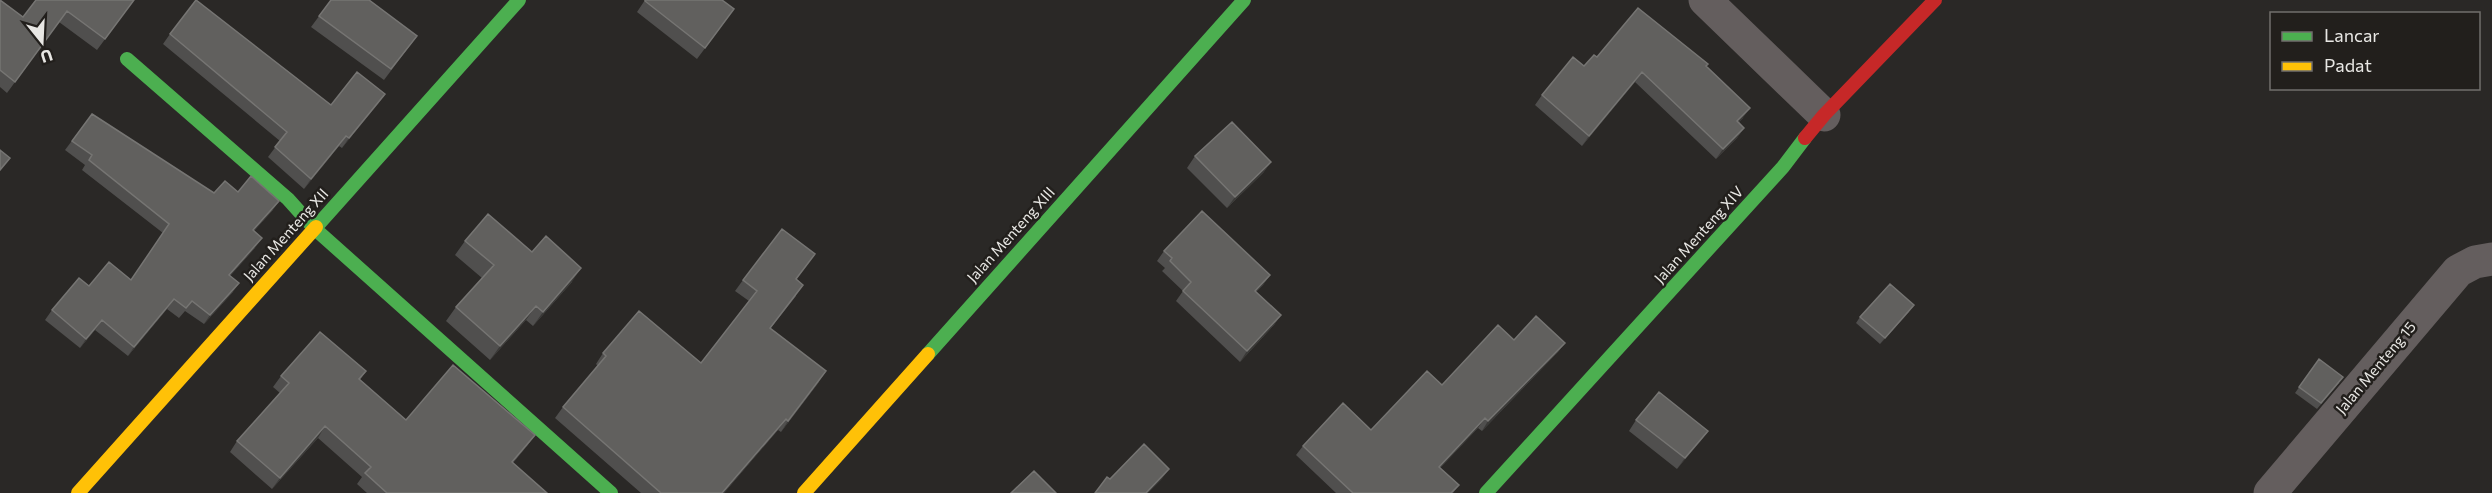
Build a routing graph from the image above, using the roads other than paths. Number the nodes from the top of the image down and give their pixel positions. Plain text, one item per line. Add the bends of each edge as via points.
1 (519, 0) edge
2 (1244, 0) edge
3 (1705, 0) edge
4 (1935, 0) edge
5 (127, 59) dead end
6 (1824, 115) junction
7 (314, 228) junction
8 (2492, 259) edge
9 (78, 493) edge
10 (611, 493) edge
11 (804, 493) edge
12 (1486, 493) edge
13 (2270, 493) edge

1 - 7 street, Jalan Menteng XII
2 - 11 street, Jalan Menteng XIII
3 - 6 street
4 - 6 street, Jalan Menteng XIV
5 - 7 street via 281,192
6 - 12 street, Jalan Menteng XIV via 1784,167
7 - 9 street, Jalan Menteng XII
7 - 10 street
8 - 13 street, Jalan Menteng 15 via 2458,271

